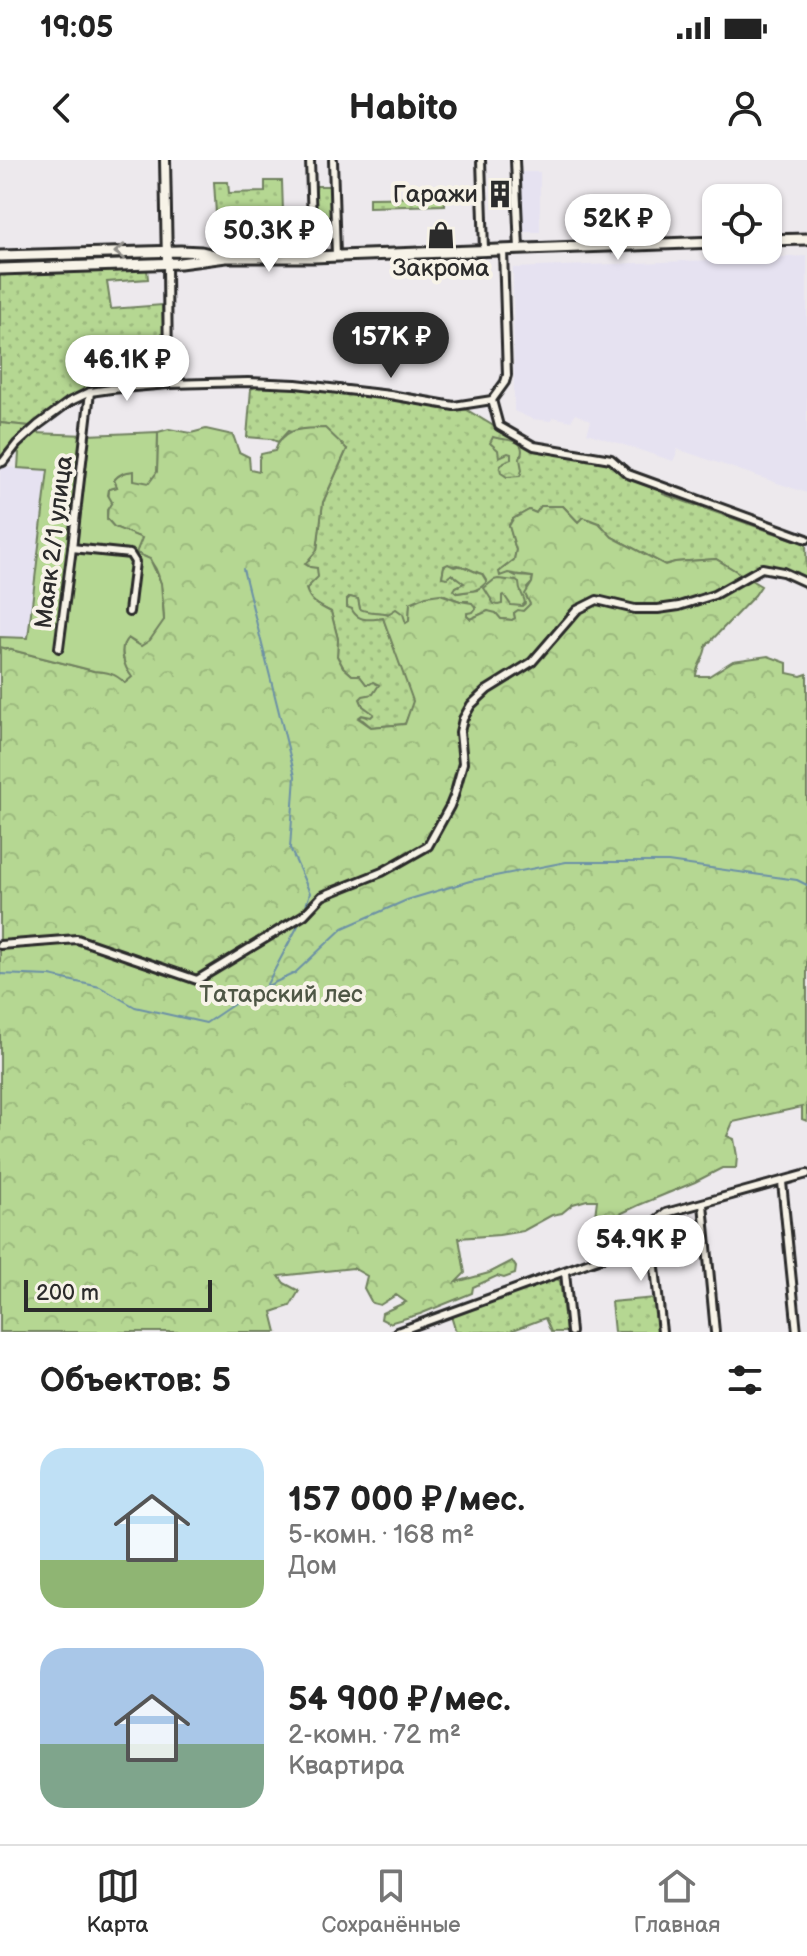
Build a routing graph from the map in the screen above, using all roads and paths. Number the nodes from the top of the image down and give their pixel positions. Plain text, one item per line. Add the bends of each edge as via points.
1 (165, 160) edge
2 (310, 160) edge
3 (333, 160) edge
4 (481, 160) edge
5 (515, 160) edge
6 (807, 239) edge
7 (782, 240) edge
8 (702, 242) edge
9 (519, 249) junction
10 (484, 250) junction
11 (503, 250) junction
12 (166, 251) junction
13 (0, 256) edge
14 (336, 256) junction
15 (226, 257) junction
16 (313, 257) junction
17 (167, 263) junction
18 (0, 269) edge
19 (168, 384) junction
20 (90, 392) junction
21 (492, 400) junction
22 (1, 463) edge
23 (807, 539) edge
24 (72, 548) junction
25 (807, 583) edge
26 (129, 612) dead end
27 (59, 648) dead end
28 (0, 945) edge
29 (807, 1174) edge
30 (782, 1182) junction
31 (703, 1204) junction
32 (651, 1231) junction
33 (565, 1272) junction
34 (397, 1332) edge
35 (571, 1332) edge
36 (662, 1332) edge
37 (715, 1332) edge
38 (797, 1332) edge

1 - 12 street
2 - 16 street
3 - 14 street
4 - 10 street
5 - 9 street
6 - 7 main road
8 - 9 main road
9 - 11 main road
10 - 11 main road
10 - 14 main road
11 - 21 street via 507,375
12 -> 13 main road
12 - 15 main road
12 - 17 street
14 - 16 main road
15 - 16 main road
15 - 17 main road
17 - 18 main road
17 - 19 street
19 - 20 street
19 - 21 street via 296,384 454,406
20 - 22 street via 38,425
20 - 24 street, Маяк 2/1 улица
21 - 23 street via 499,426 534,446 611,459 628,474
24 - 26 street via 130,554 135,562
24 - 27 street, Маяк 2/1 улица
25 - 28 street via 762,568 714,595 679,606 635,609 597,600 577,610 532,662 471,705 460,732 463,763 454,796 428,846 322,896 304,915 197,980 77,939
29 - 30 street
30 - 31 street
30 - 38 street
31 - 32 street via 666,1213
31 - 37 street
32 - 33 street via 628,1248
32 - 36 street
33 - 34 street
33 - 35 street

